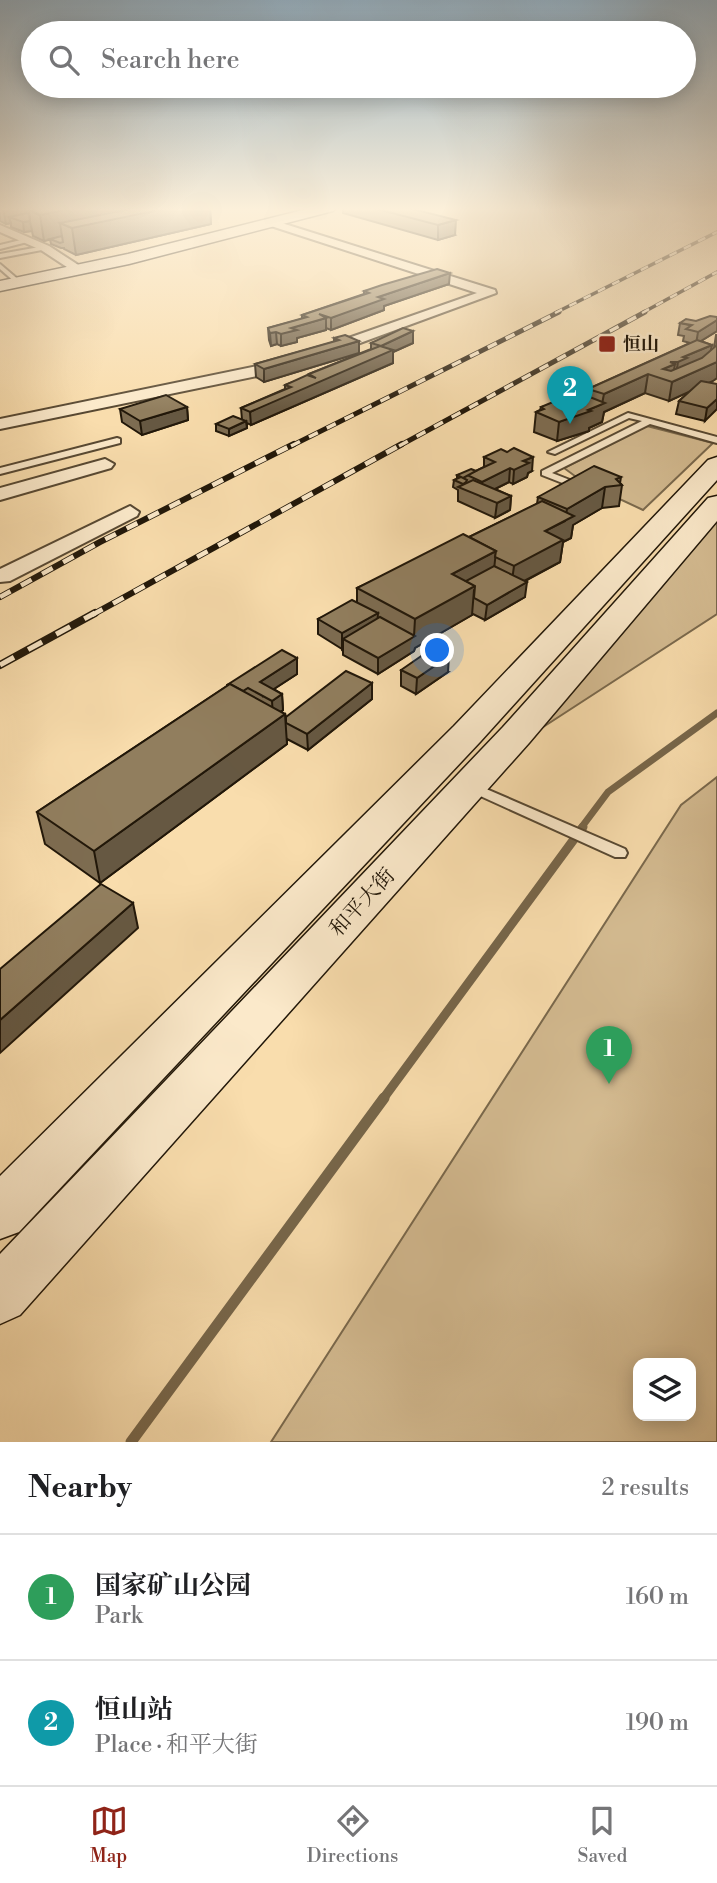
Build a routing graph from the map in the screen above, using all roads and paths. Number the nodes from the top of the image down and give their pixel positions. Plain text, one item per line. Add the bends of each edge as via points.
1 (10, 275) edge
2 (53, 275) edge
3 (441, 275) edge
4 (18, 282) junction
5 (0, 286) edge
6 (649, 421) junction
7 (0, 424) edge
8 (717, 440) edge
9 (117, 441) dead end
10 (552, 452) dead end
11 (105, 464) dead end
12 (717, 465) edge
13 (0, 471) edge
14 (560, 490) edge
15 (0, 494) edge
16 (717, 504) edge
17 (130, 512) dead end
18 (0, 575) edge
19 (469, 786) junction
20 (620, 853) dead end
21 (0, 1213) edge
22 (0, 1295) edge

1 - 4 lane
2 - 4 main road
3 - 7 street via 490,293 272,369
4 - 5 main road
6 - 8 lane
6 - 10 lane via 628,415
6 - 14 lane via 545,473 572,484
9 - 13 lane
11 - 15 street
12 - 21 main road, 和平大街 via 467,734
16 - 19 main road, 和平大街
17 - 18 street
19 - 20 lane
19 - 22 main road, 和平大街

